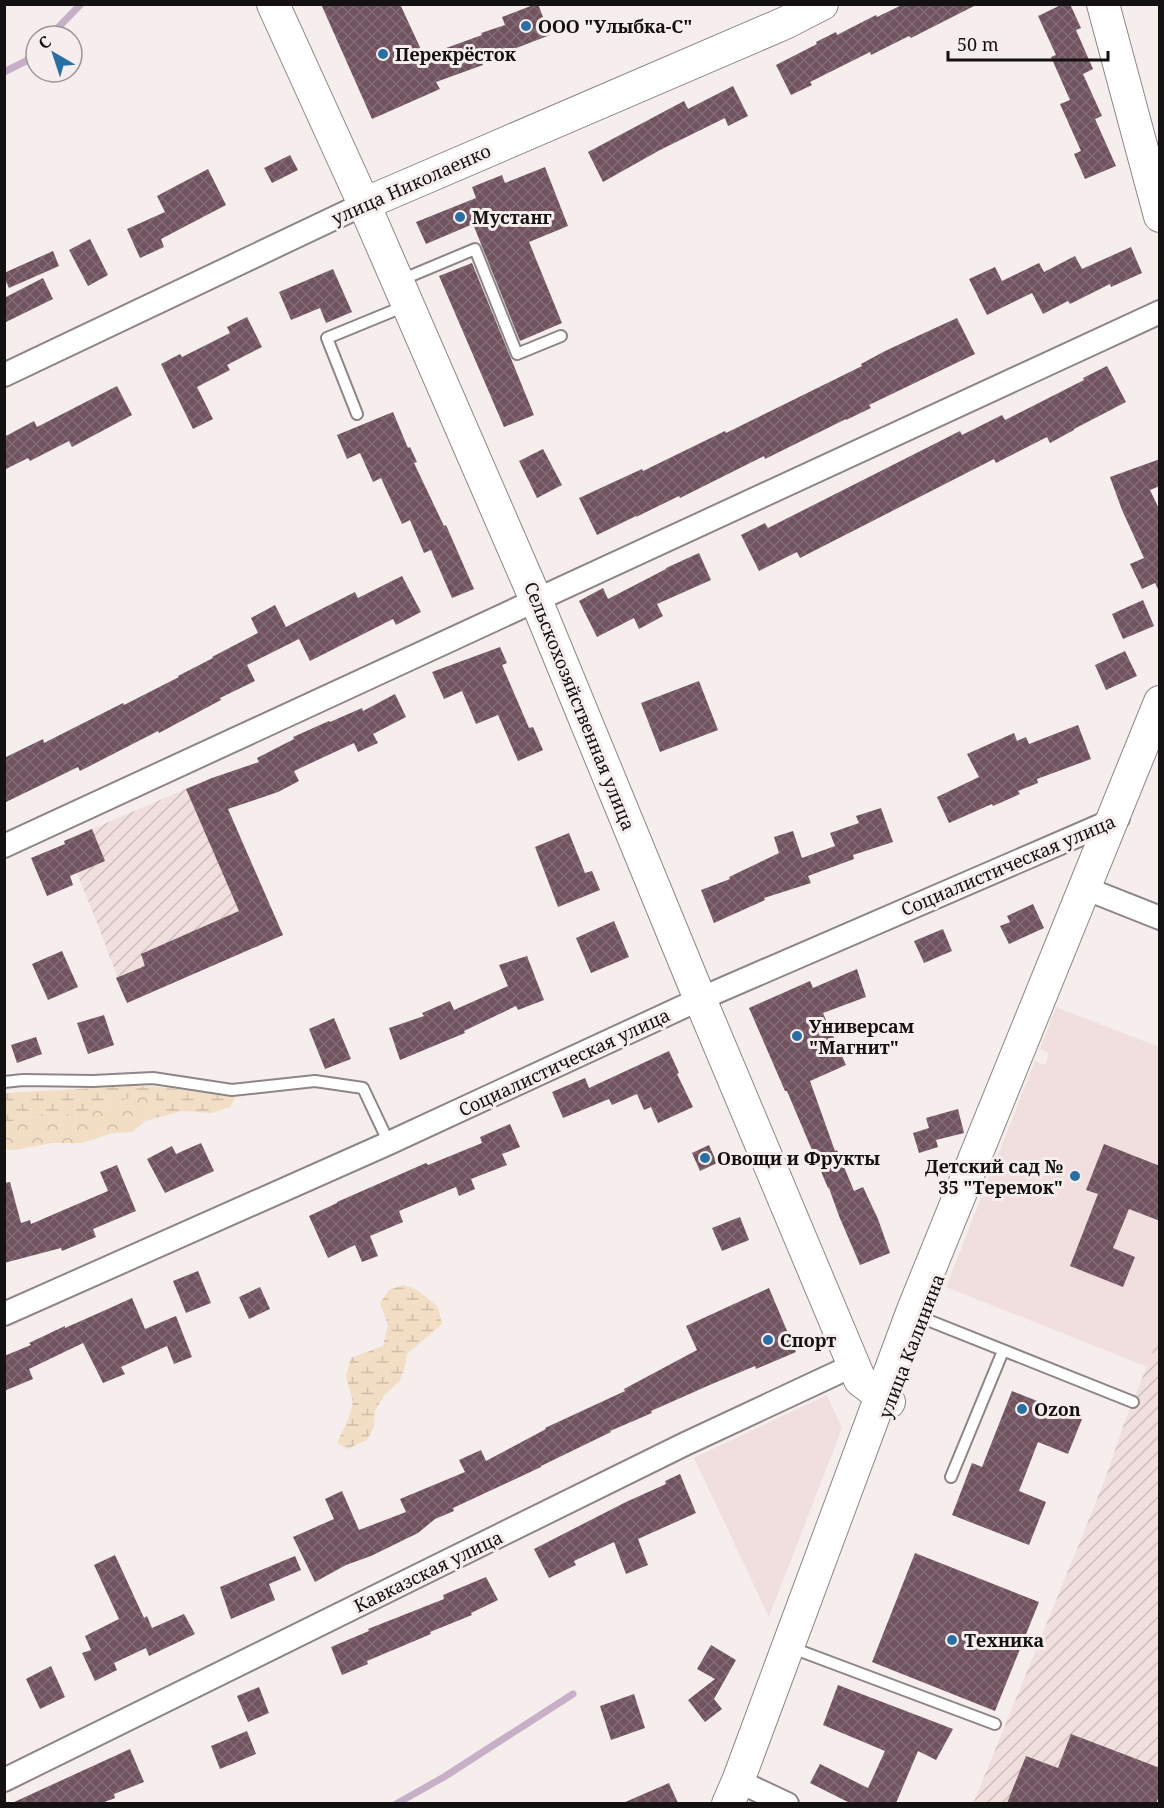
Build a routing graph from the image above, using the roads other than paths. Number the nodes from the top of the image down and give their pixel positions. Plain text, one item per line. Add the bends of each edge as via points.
1 (273, 4) edge
2 (822, 4) edge
3 (1103, 4) edge
4 (1117, 4) edge
5 (782, 14) edge
6 (1160, 173) edge
7 (364, 204) junction
8 (1160, 216) edge
9 (403, 293) junction
10 (1160, 312) edge
11 (561, 336) dead end
12 (4, 375) edge
13 (357, 414) dead end
14 (536, 600) junction
15 (1160, 702) edge
16 (1160, 731) edge
17 (1118, 818) junction
18 (4, 846) edge
19 (1092, 891) junction
20 (1160, 918) edge
21 (700, 999) junction
22 (4, 1082) edge
23 (389, 1143) junction
24 (4, 1314) edge
25 (920, 1317) junction
26 (1003, 1351) junction
27 (854, 1365) junction
28 (884, 1399) junction
29 (1133, 1402) dead end
30 (951, 1477) dead end
31 (795, 1649) junction
32 (995, 1724) dead end
33 (4, 1780) edge
34 (738, 1793) edge
35 (787, 1803) edge

1 - 7 main road, Сельскохозяйственная улица
2 - 5 main road, улица Николаенко
3 - 8 main road
4 - 6 main road
5 - 7 main road, улица Николаенко
7 - 9 main road, Сельскохозяйственная улица
7 - 12 street, улица Николаенко
9 - 11 lane via 475,249 517,354
9 - 13 lane via 327,338
9 - 14 main road, Сельскохозяйственная улица
10 - 14 street
14 - 18 street
14 - 21 main road, Сельскохозяйственная улица
15 - 17 main road
16 - 17 main road, улица Калинина
17 - 19 main road, улица Калинина
17 - 21 street, Социалистическая улица
17 - 28 main road via 1083,893 917,1299
19 - 20 street
19 - 25 main road, улица Калинина
21 - 23 street, Социалистическая улица
21 - 27 main road, Сельскохозяйственная улица
22 - 23 lane via 153,1078 232,1090 315,1081 363,1088
23 - 24 street, Социалистическая улица
25 - 26 lane
25 - 28 main road, улица Калинина
26 - 29 lane
26 - 30 lane
27 - 28 main road, Сельскохозяйственная улица via 860,1380
27 - 33 street, Кавказская улица via 685,1444
28 - 31 main road, улица Калинина
28 - 34 main road
31 - 32 lane
31 - 34 main road, улица Калинина
34 - 35 street

